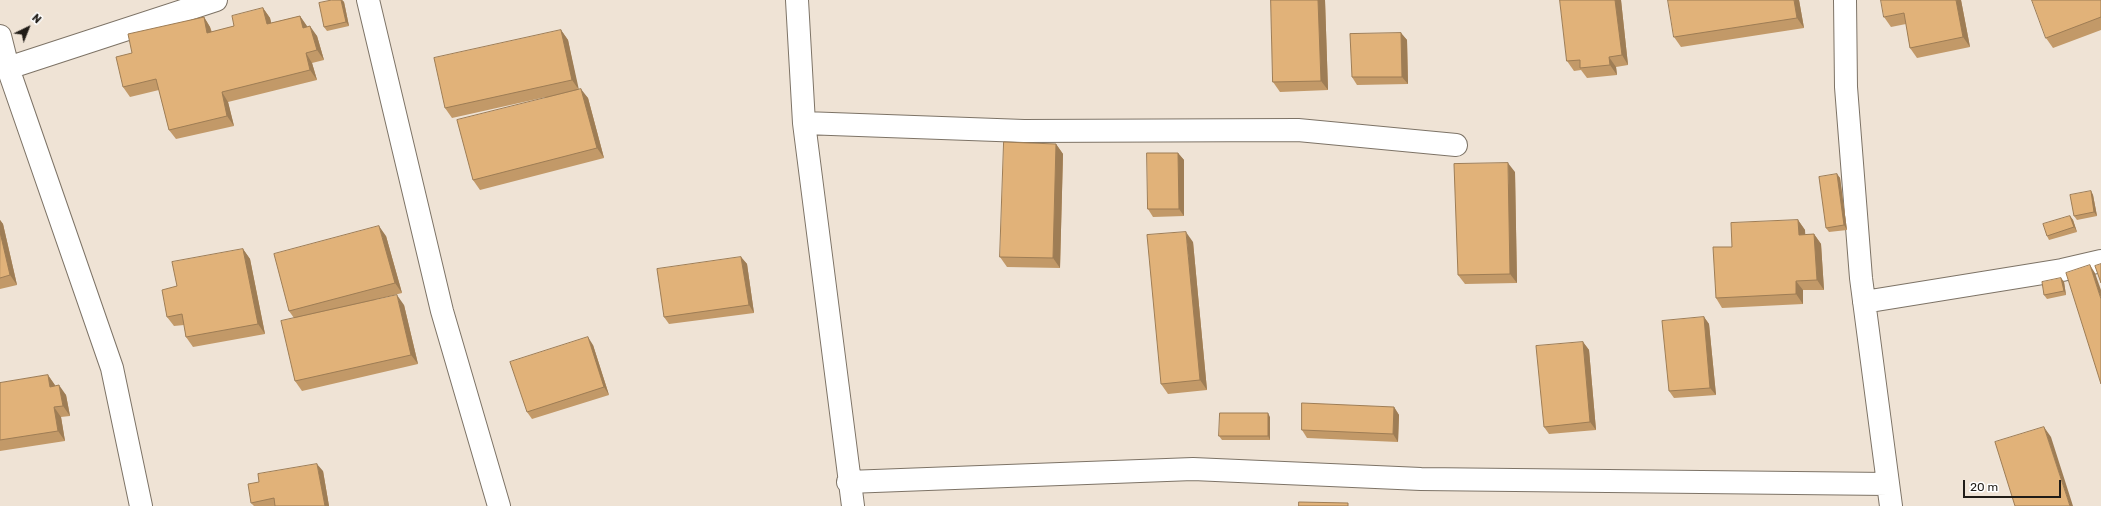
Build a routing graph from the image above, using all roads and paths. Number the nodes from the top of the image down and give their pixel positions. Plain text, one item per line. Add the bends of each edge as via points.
1 (216, 0) edge
2 (368, 0) edge
3 (796, 0) edge
4 (1845, 0) edge
5 (0, 36) edge
6 (8, 68) junction
7 (804, 124) junction
8 (1456, 145) dead end
9 (2101, 261) edge
10 (1864, 302) junction
11 (848, 482) junction
12 (1888, 484) junction
13 (141, 506) edge
14 (498, 506) edge
15 (853, 506) edge
16 (1891, 506) edge

1 - 6 street
2 - 14 street via 442,311
3 - 7 street
4 - 10 street via 1846,87
5 - 6 street
6 - 13 street via 112,368
7 - 8 street via 1024,131 1298,130
7 - 11 street
9 - 10 street via 2055,271
10 - 12 street
11 - 12 street via 1193,469 1421,479
11 - 15 street
12 - 16 street

